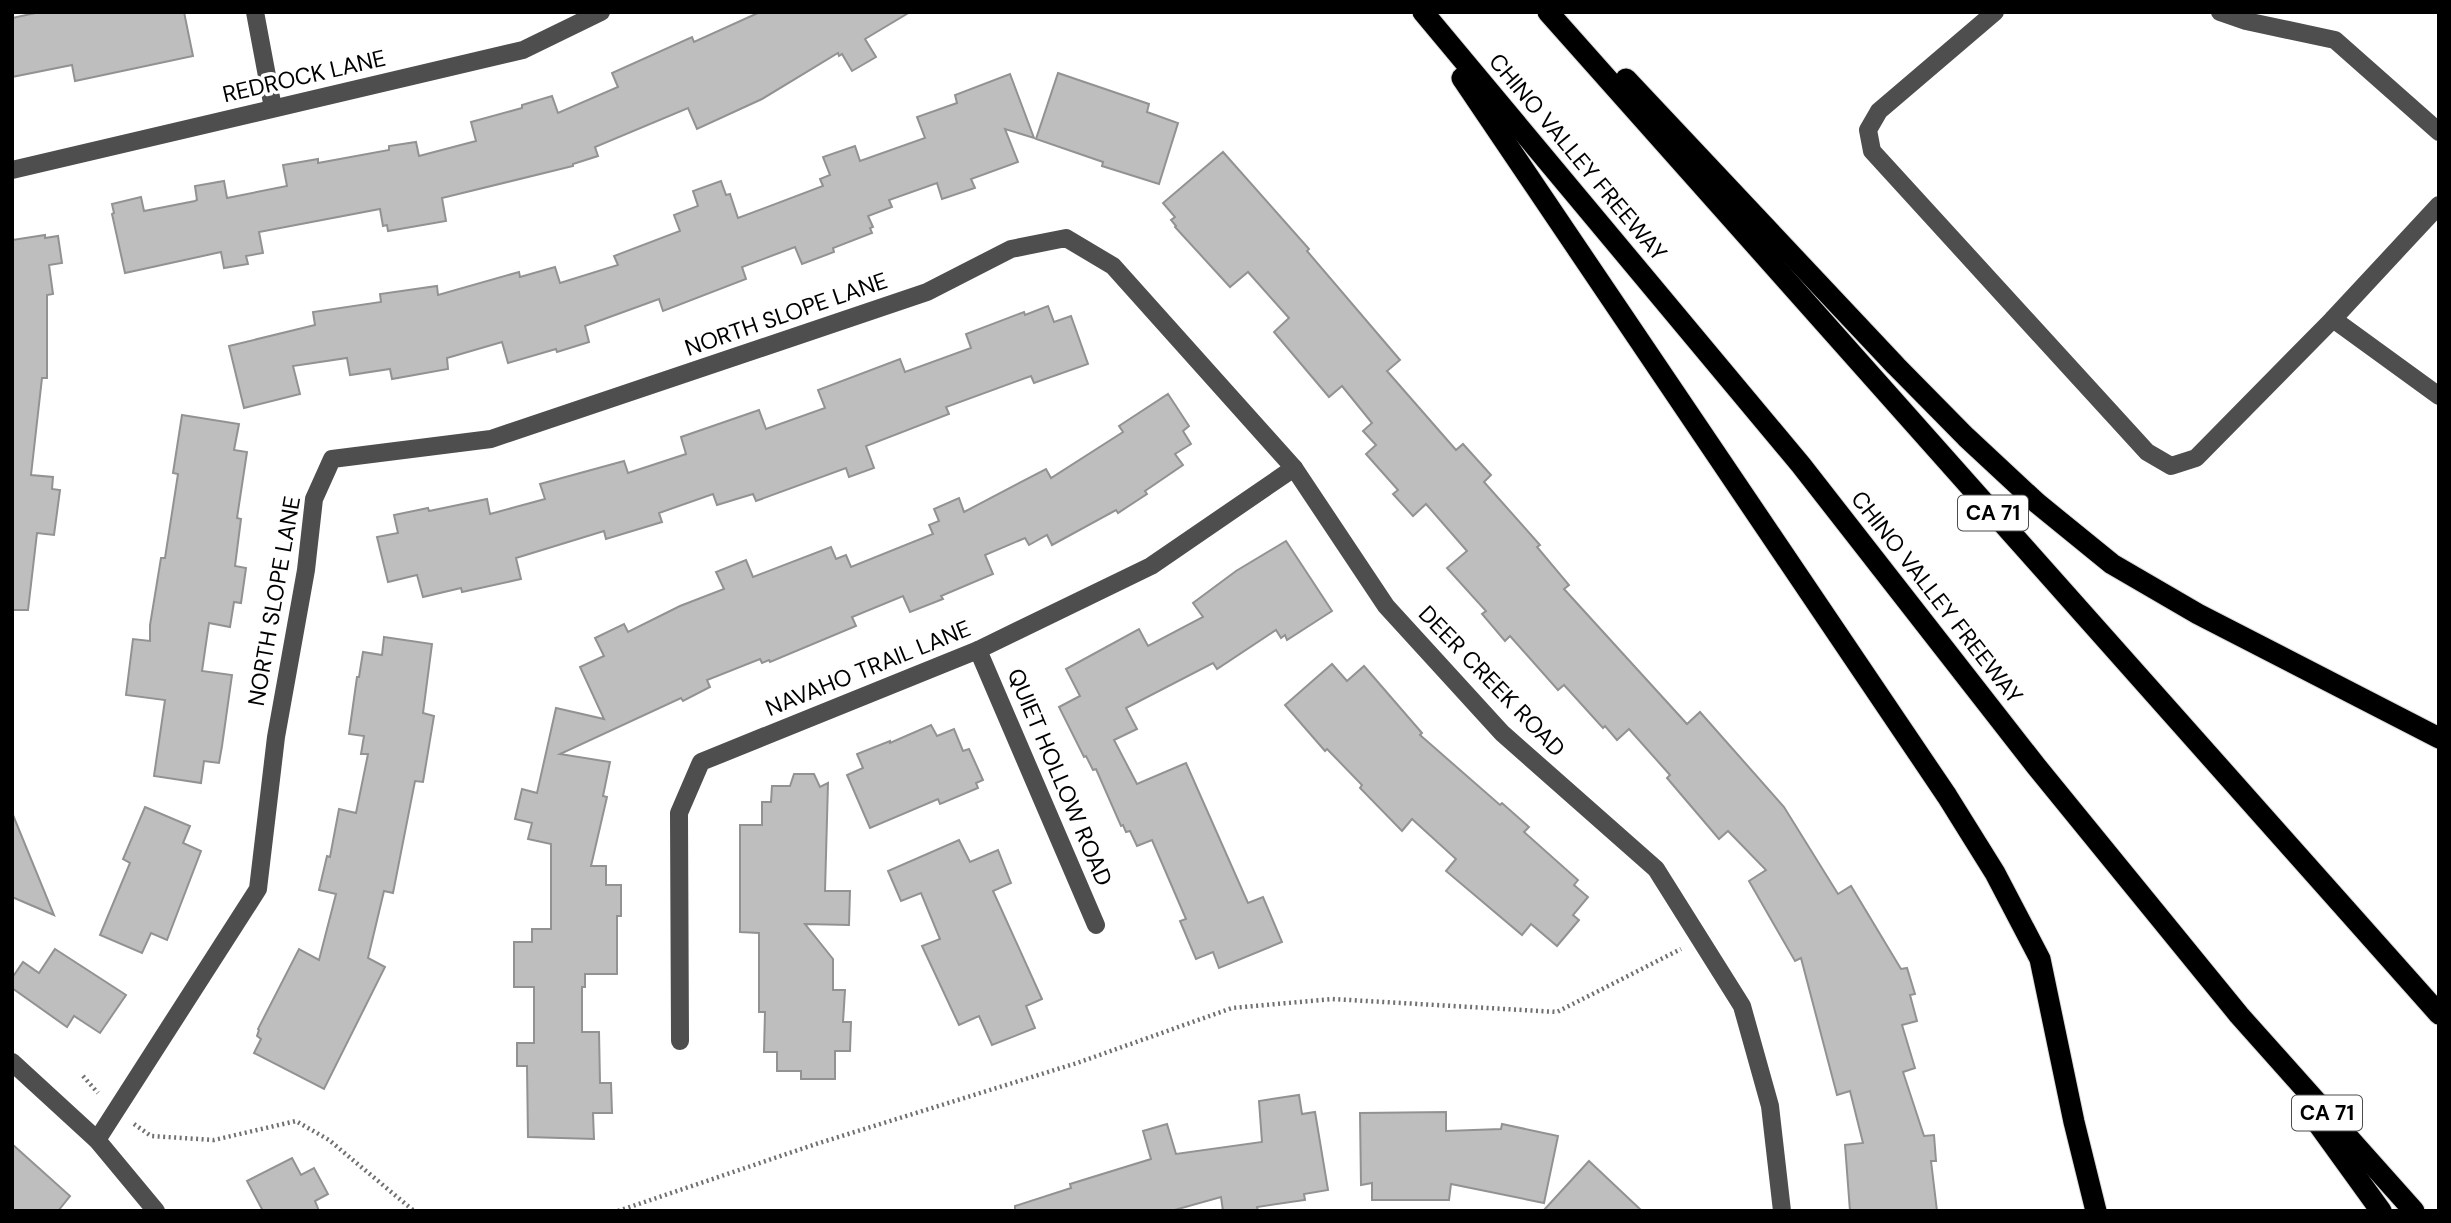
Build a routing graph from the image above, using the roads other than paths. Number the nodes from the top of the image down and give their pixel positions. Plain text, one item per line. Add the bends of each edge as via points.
1 (255, 12) edge
2 (600, 12) edge
3 (1420, 12) edge
4 (1548, 12) edge
5 (1563, 12) edge
6 (1996, 12) edge
7 (2220, 12) edge
8 (274, 108) junction
9 (2439, 132) edge
10 (12, 170) edge
11 (2439, 205) edge
12 (1066, 238) joint
13 (2333, 319) junction
14 (2439, 396) edge
15 (1294, 468) junction
16 (978, 650) junction
17 (2439, 738) edge
18 (1096, 925) dead end
19 (2439, 1014) edge
20 (2239, 1015) junction
21 (680, 1041) dead end
22 (12, 1062) edge
23 (97, 1140) junction
24 (156, 1211) edge
25 (1782, 1211) edge
26 (2096, 1211) edge
27 (2381, 1211) edge
28 (2414, 1211) edge

1 - 8 street
2 - 8 street, REDROCK LANE via 523,50
3 - 20 highway, CHINO VALLEY FREEWAY / CA 71 via 1801,466
3 - 26 highway via 1995,873 2040,959
4 - 19 highway, CA 71
5 - 17 highway via 1896,366 2036,503 2112,564 2198,614
6 - 13 street via 1879,111 1868,130 1872,151 2147,452 2171,467 2196,458
7 - 9 street via 2335,40
8 - 10 street, REDROCK LANE
11 - 13 street
12 - 15 street, DEER CREEK ROAD via 1113,265
12 - 23 street, NORTH SLOPE LANE via 1011,249 927,292 491,439 332,459 314,499 306,570 275,737 258,889
13 - 14 street
15 - 16 street, NAVAHO TRAIL LANE via 1151,566
15 - 25 street, DEER CREEK ROAD via 1385,606 1502,733 1656,869 1742,1006 1770,1106
16 - 18 street, QUIET HOLLOW ROAD
16 - 21 street, NAVAHO TRAIL LANE via 701,762 679,813
20 - 27 highway
20 - 28 highway, CHINO VALLEY FREEWAY / CA 71
22 - 23 street
23 - 24 street

